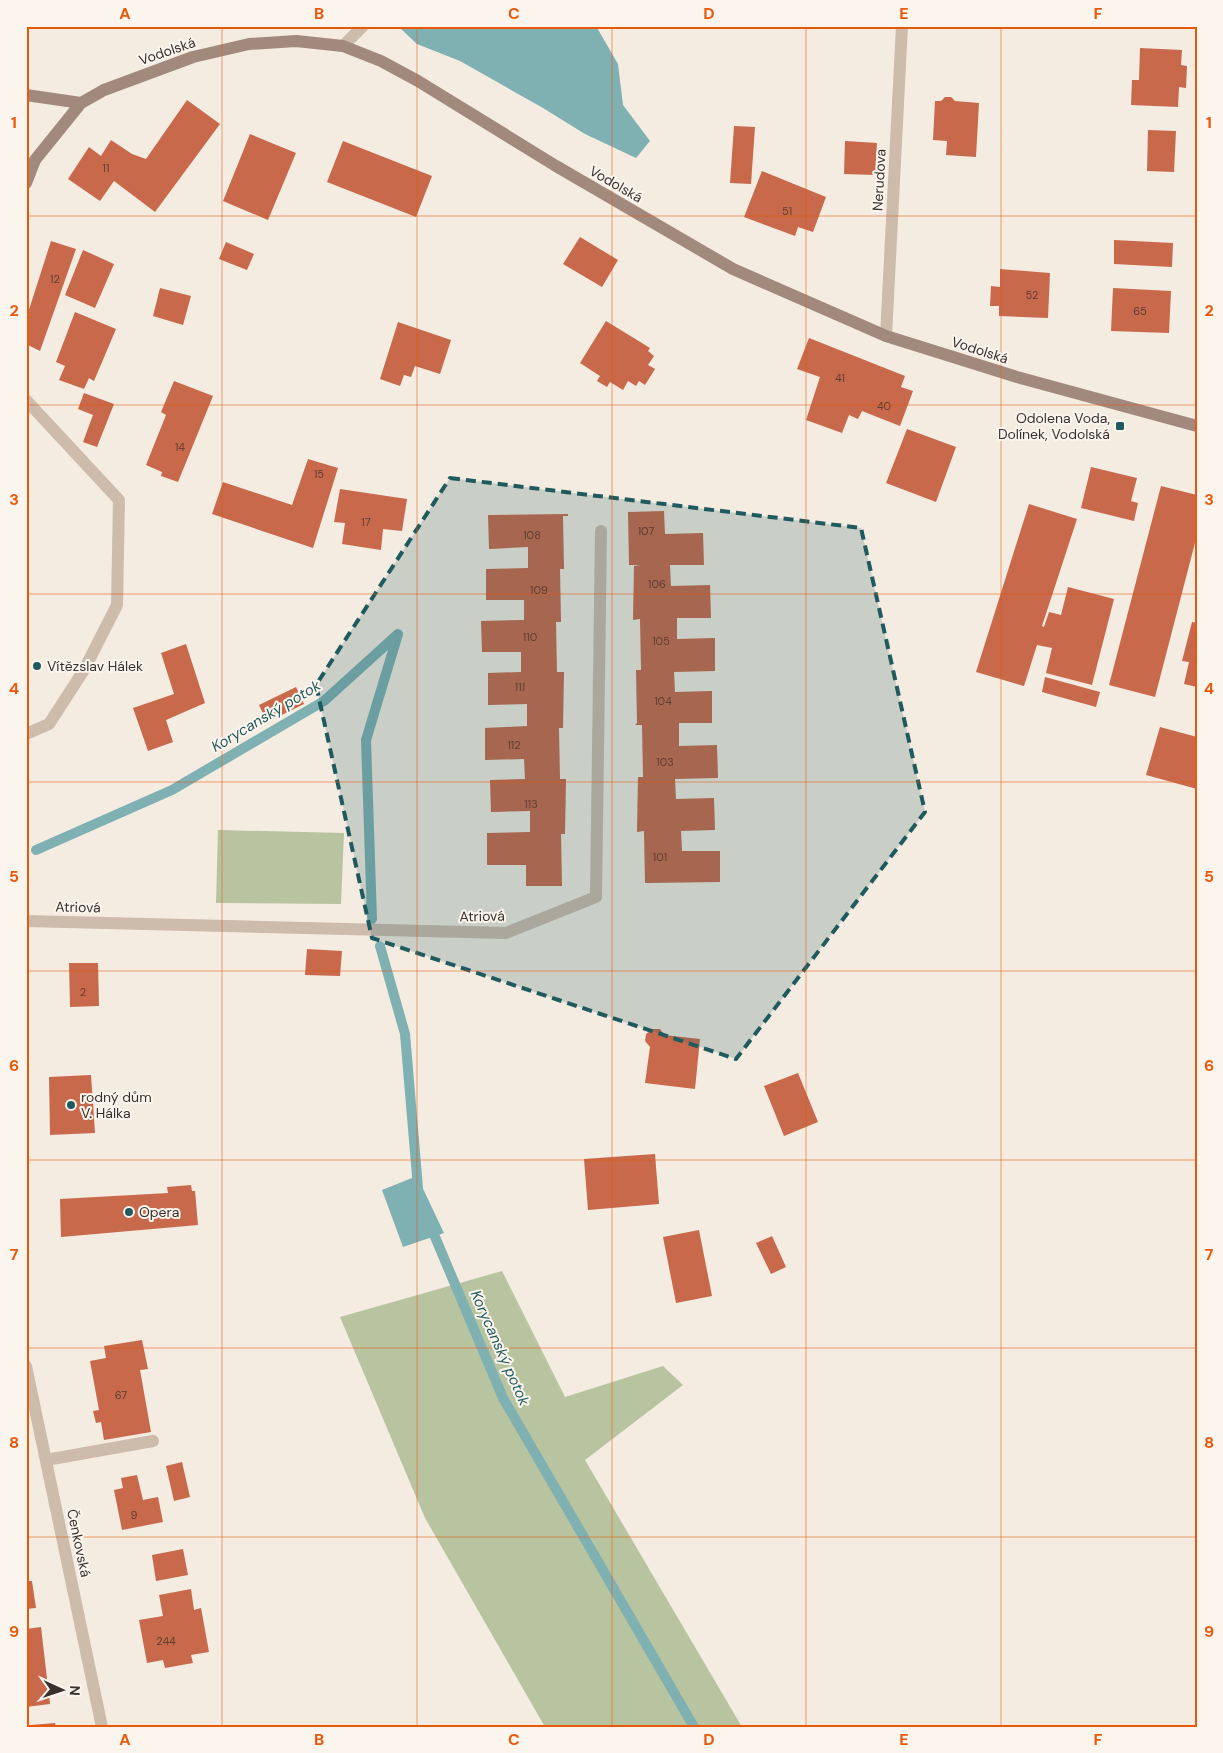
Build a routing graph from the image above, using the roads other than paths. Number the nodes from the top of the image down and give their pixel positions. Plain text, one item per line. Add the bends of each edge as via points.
1 (363, 26) edge
2 (902, 26) edge
3 (343, 46) junction
4 (26, 95) edge
5 (81, 103) junction
6 (26, 183) edge
7 (886, 336) junction
8 (26, 400) edge
9 (1197, 426) edge
10 (602, 531) dead end
11 (26, 734) edge
12 (26, 921) edge
13 (26, 1366) edge
14 (152, 1441) dead end
15 (46, 1460) junction
16 (102, 1727) edge

1 - 3 street
2 - 7 street, Nerudova
3 - 5 street, Vodolská via 296,41 249,44 193,57 104,90
3 - 7 street, Vodolská via 418,81 733,269
4 - 5 street
5 - 6 street via 34,160
7 - 9 street, Vodolská via 1017,377
8 - 11 street via 119,500 116,605 84,670 49,724
10 - 12 street, Atriová via 596,897 506,932
13 - 15 street, Čenkovská
14 - 15 street
15 - 16 street, Čenkovská

